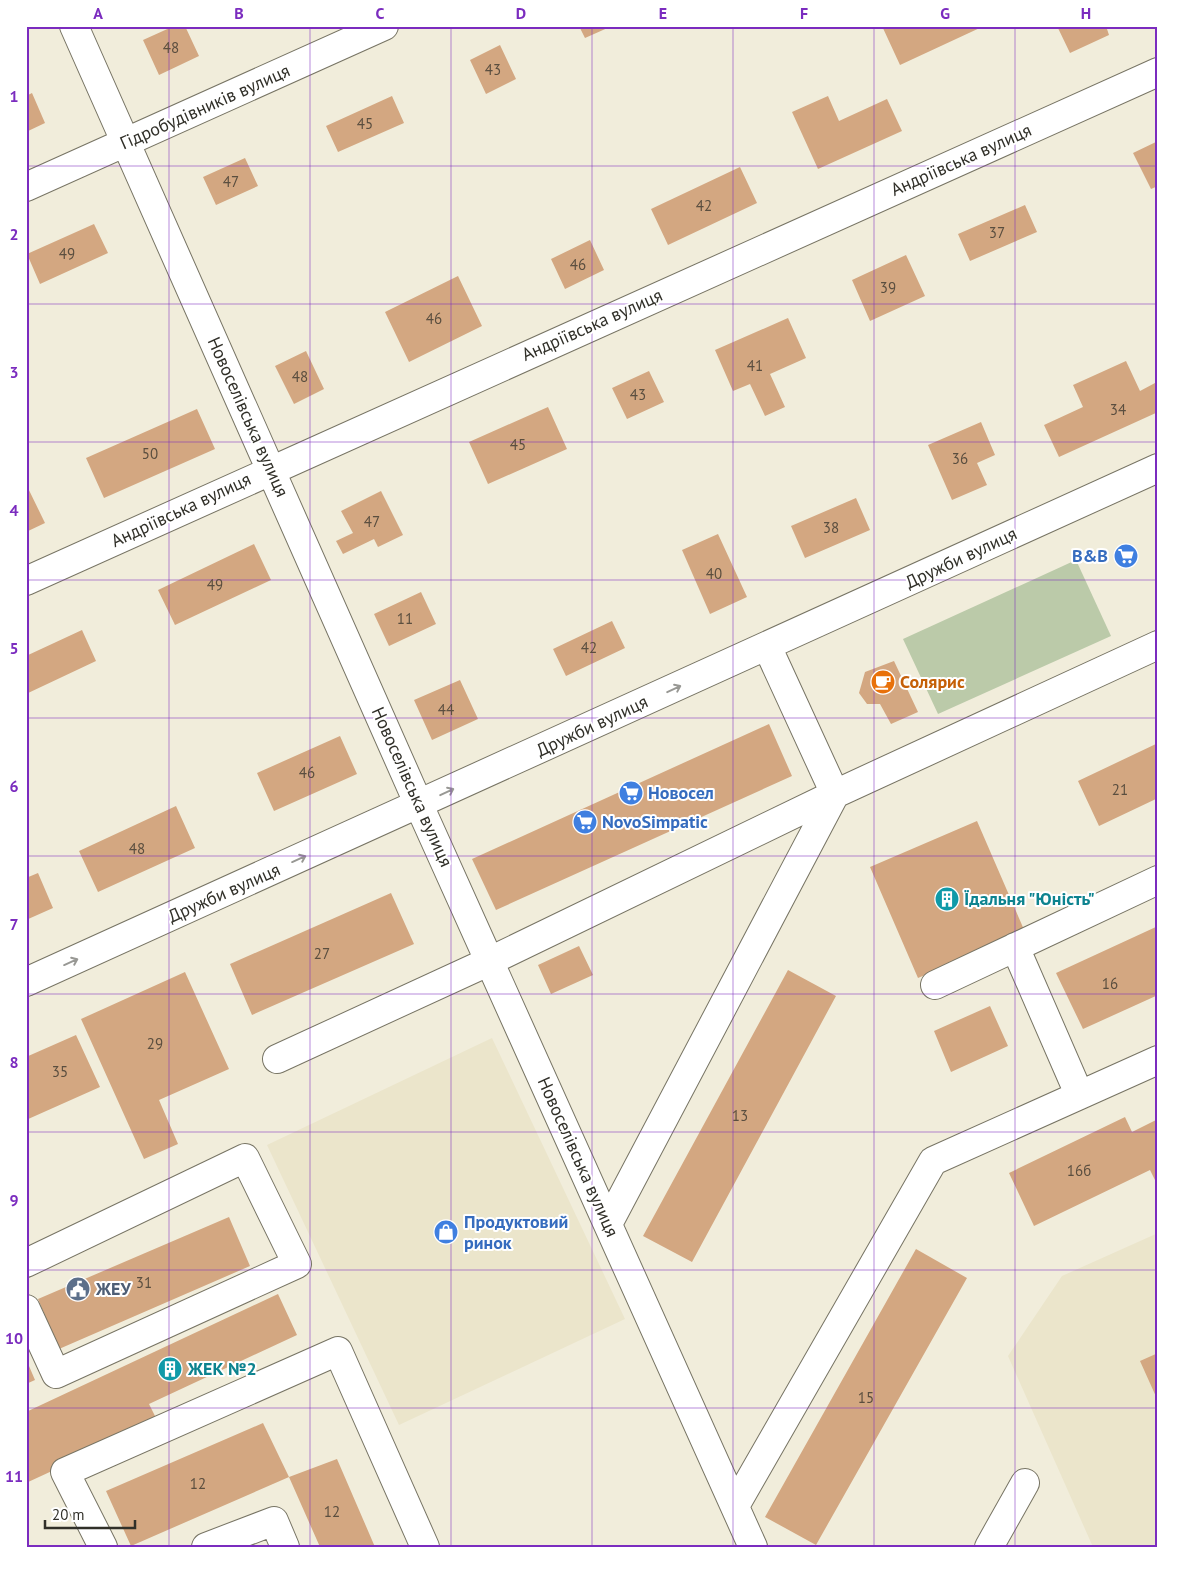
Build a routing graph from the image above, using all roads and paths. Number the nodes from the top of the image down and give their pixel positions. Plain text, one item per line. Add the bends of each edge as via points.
1 (74, 26) edge
2 (384, 26) edge
3 (1158, 72) edge
4 (126, 142) junction
5 (26, 187) edge
6 (1158, 468) edge
7 (271, 469) junction
8 (26, 581) edge
9 (1158, 645) edge
10 (767, 646) junction
11 (835, 794) junction
12 (419, 805) junction
13 (1158, 880) edge
14 (1015, 947) junction
15 (490, 961) junction
16 (26, 982) edge
17 (935, 985) dead end
18 (277, 1060) dead end
19 (1158, 1060) edge
20 (1079, 1094) junction
21 (608, 1224) junction
22 (26, 1263) edge
23 (26, 1309) edge
24 (1026, 1483) dead end
25 (735, 1506) junction
26 (103, 1547) edge
27 (206, 1547) edge
28 (285, 1547) edge
29 (425, 1547) edge
30 (753, 1547) edge
31 (989, 1547) edge

1 - 4 street, Новоселівська вулиця
2 - 4 street, Гідробудівників вулиця
3 - 7 street, Андріївська вулиця
4 - 5 street, Гідробудівників вулиця
4 - 7 street, Новоселівська вулиця
6 - 10 street, Дружби вулиця
7 - 8 street, Андріївська вулиця
7 - 12 street, Новоселівська вулиця
9 - 11 street
10 - 11 street
12 -> 10 street, Дружби вулиця
11 - 15 street
11 - 21 street
12 - 15 street, Новоселівська вулиця
16 -> 12 street, Дружби вулиця
13 - 14 street
14 - 17 street
14 - 20 street
15 - 18 street
15 - 21 street, Новоселівська вулиця
19 - 20 street
20 - 25 street via 933,1161
21 - 25 street, Новоселівська вулиця
22 - 23 street via 245,1158 297,1264 56,1374
24 - 31 street
25 - 30 street, Новоселівська вулиця
26 - 29 street via 65,1472 338,1351
27 - 28 street via 274,1521

